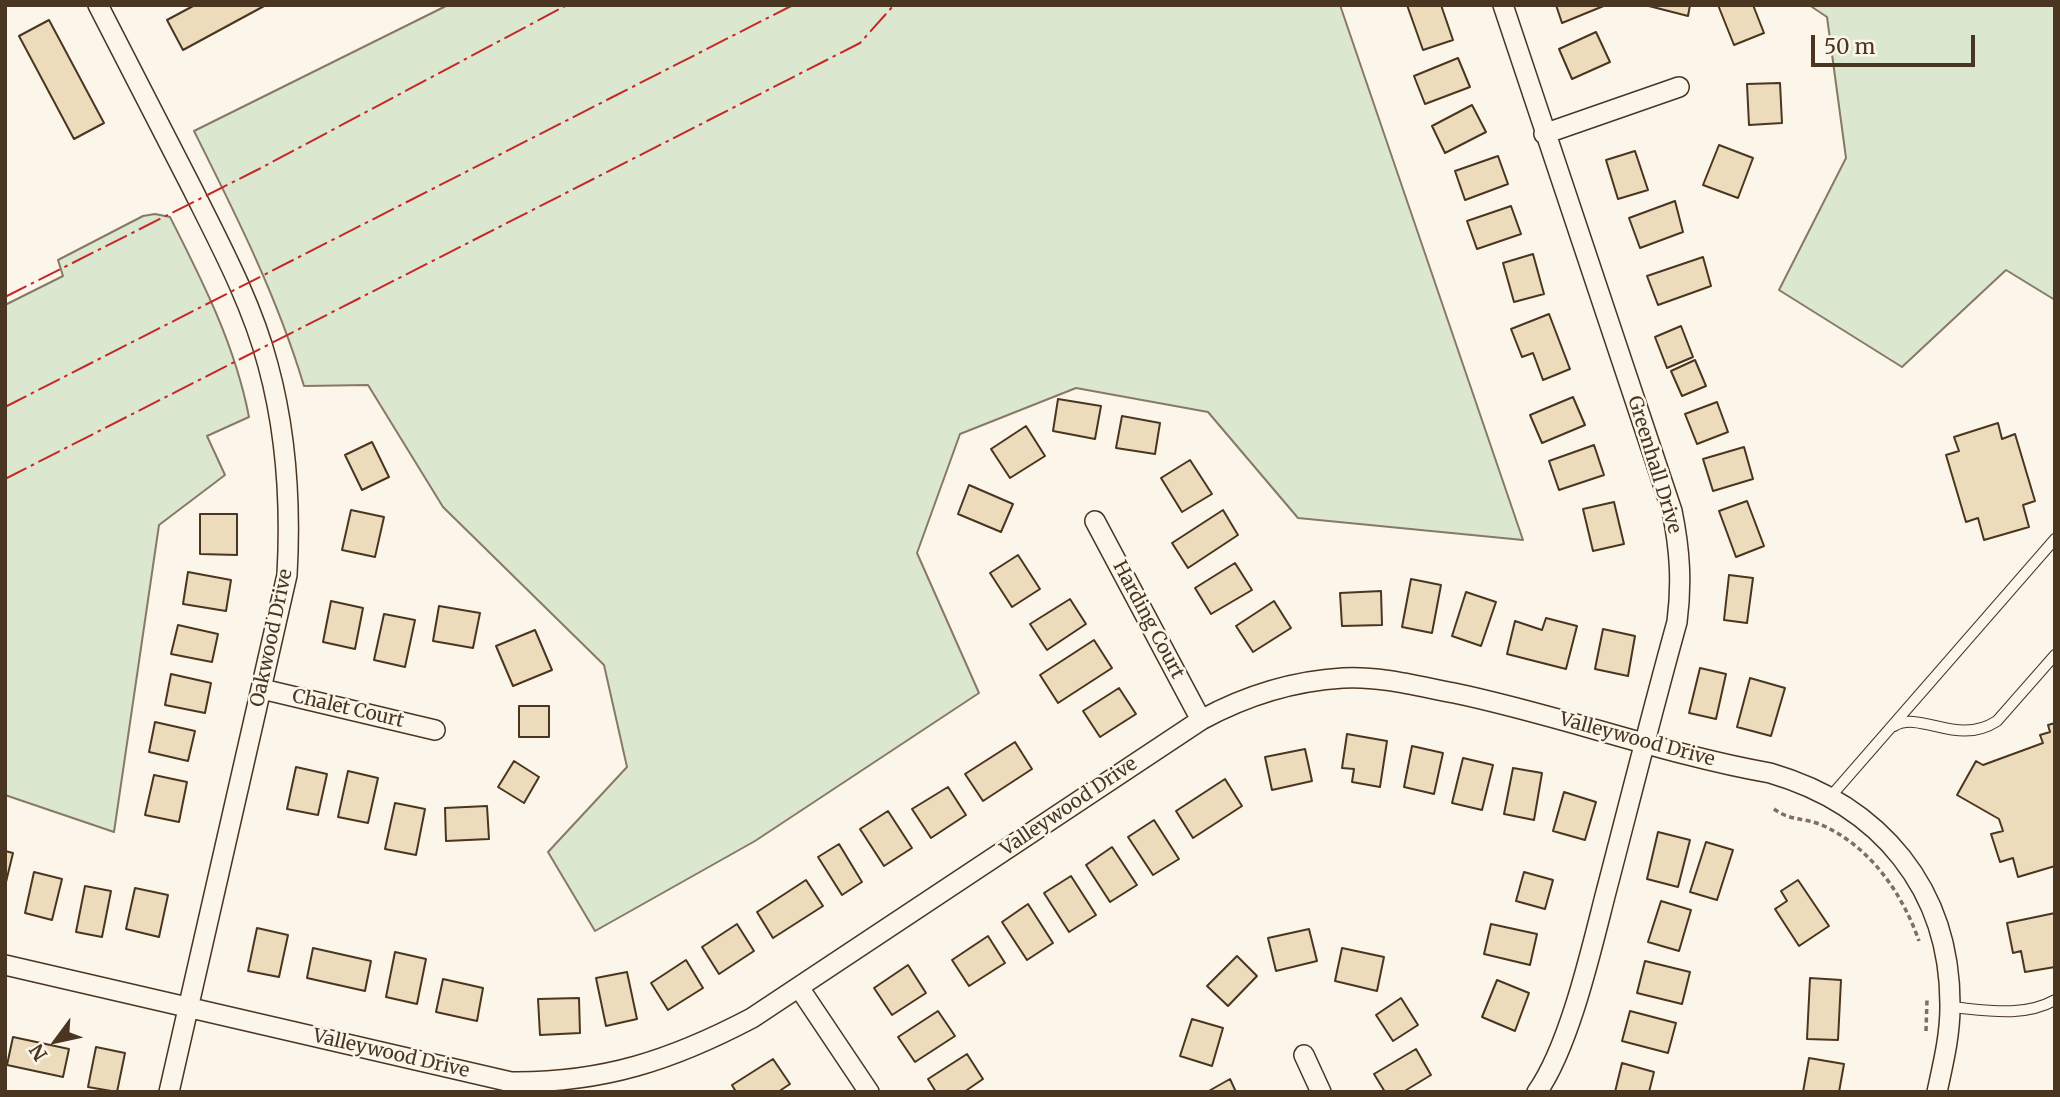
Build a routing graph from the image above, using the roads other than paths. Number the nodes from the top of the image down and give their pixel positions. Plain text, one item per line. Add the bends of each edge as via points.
1 (98, 5) edge
2 (1503, 5) edge
3 (1679, 87) dead end
4 (1545, 134) junction
5 (1095, 521) dead end
6 (2055, 539) edge
7 (2055, 655) edge
8 (262, 689) junction
9 (1200, 720) junction
10 (1889, 729) junction
11 (435, 730) dead end
12 (1645, 742) junction
13 (1831, 796) junction
14 (5, 965) edge
15 (800, 989) junction
16 (2055, 1000) edge
17 (1950, 1007) junction
18 (189, 1009) junction
19 (1304, 1055) dead end
20 (577, 1086) edge
21 (169, 1092) edge
22 (869, 1092) edge
23 (1321, 1092) edge
24 (1537, 1092) edge
25 (1937, 1092) edge

1 - 8 street, Oakwood Drive via 209,221 247,302 268,362 288,468 290,522 287,575
2 - 4 street, Greenhall Drive
3 - 4 street
4 - 12 street, Greenhall Drive via 1672,512 1680,552 1677,622
5 - 9 street, Harding Court
6 - 10 lane
7 - 10 lane via 1988,727 1960,732 1910,721
8 - 11 street, Chalet Court
8 - 18 street, Oakwood Drive
9 - 12 street, Valleywood Drive via 1264,691 1304,682 1384,679 1483,699
9 - 15 street, Valleywood Drive
10 - 13 lane
12 - 13 street, Valleywood Drive via 1770,773
12 - 24 street, Greenhall Drive via 1593,945 1569,1020
13 - 17 street, Valleywood Drive via 1862,816 1908,865 1928,901 1948,972
14 - 18 street, Valleywood Drive
15 - 20 street, Valleywood Drive via 701,1045
15 - 22 street
16 - 17 lane via 2011,1012
17 - 25 street, Valleywood Drive
18 - 20 street, Valleywood Drive via 511,1082
18 - 21 street, Oakwood Drive
19 - 23 street

